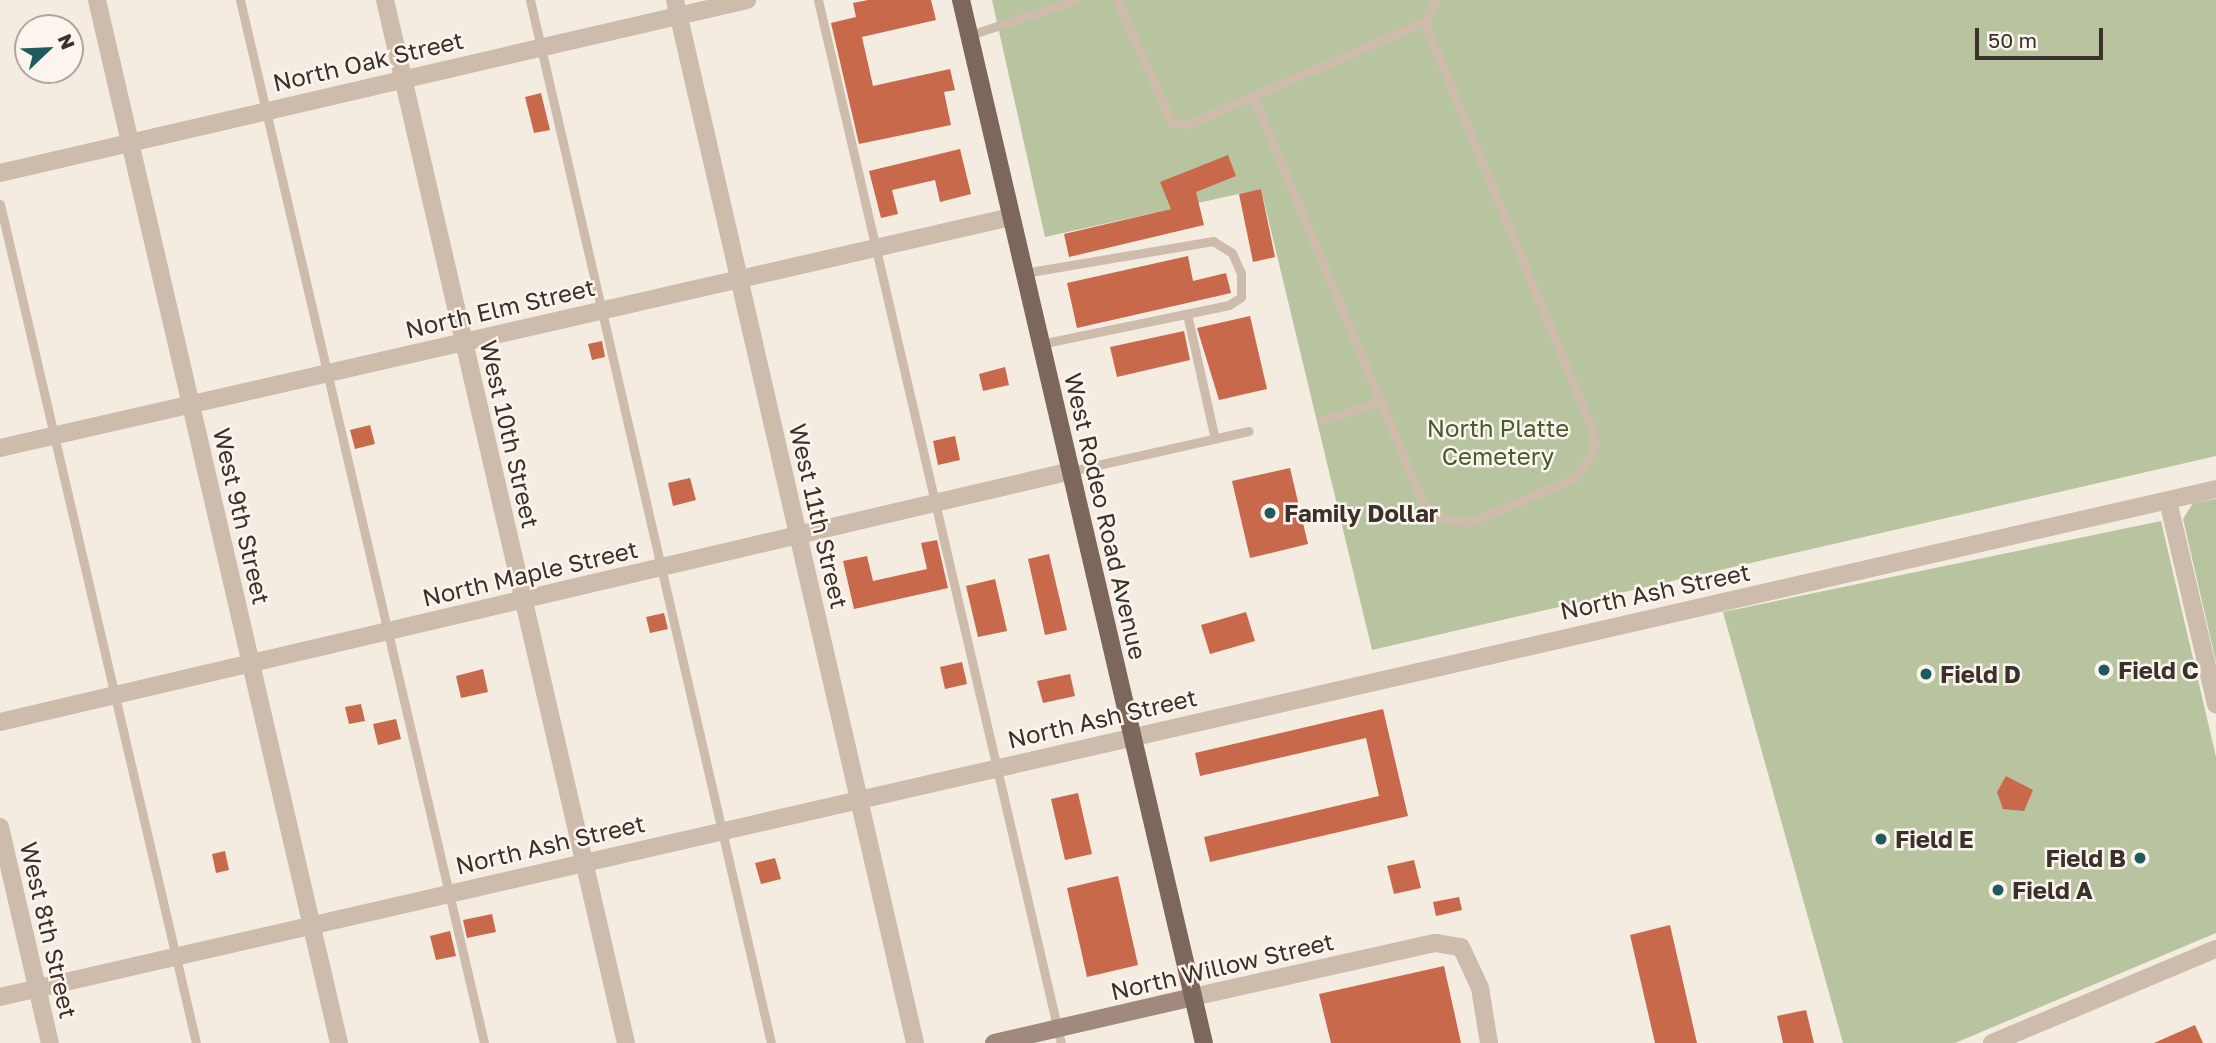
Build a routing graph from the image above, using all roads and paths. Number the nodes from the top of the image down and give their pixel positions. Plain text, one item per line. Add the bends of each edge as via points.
1 (97, 0) edge
2 (240, 0) edge
3 (385, 0) edge
4 (530, 0) edge
5 (747, 0) edge
6 (818, 0) edge
7 (961, 0) edge
8 (1076, 0) edge
9 (1117, 0) edge
10 (1436, 0) edge
11 (677, 8) edge
12 (1424, 22) junction
13 (970, 36) junction
14 (540, 47) junction
15 (403, 77) junction
16 (1254, 99) junction
17 (266, 110) junction
18 (130, 142) junction
19 (0, 173) edge
20 (0, 204) edge
21 (1012, 217) junction
22 (877, 248) junction
23 (1024, 273) junction
24 (739, 279) junction
25 (601, 310) junction
26 (1187, 314) junction
27 (464, 341) junction
28 (1041, 344) junction
29 (328, 372) junction
30 (1382, 401) junction
31 (191, 404) junction
32 (1323, 421) dead end
33 (1249, 431) dead end
34 (55, 436) junction
35 (1215, 439) junction
36 (0, 449) edge
37 (1070, 471) junction
38 (2216, 489) edge
39 (2168, 501) junction
40 (937, 502) junction
41 (799, 534) junction
42 (660, 568) junction
43 (524, 600) junction
44 (389, 632) junction
45 (251, 664) junction
46 (115, 695) junction
47 (2216, 704) edge
48 (0, 722) edge
49 (1133, 737) junction
50 (995, 768) junction
51 (860, 799) junction
52 (0, 827) edge
53 (721, 830) junction
54 (584, 861) junction
55 (449, 892) junction
56 (311, 923) junction
57 (2216, 949) edge
58 (175, 955) junction
59 (37, 988) junction
60 (0, 996) edge
61 (1193, 997) junction
62 (1059, 1036) edge
63 (50, 1043) edge
64 (196, 1043) edge
65 (339, 1043) edge
66 (484, 1043) edge
67 (626, 1043) edge
68 (771, 1043) edge
69 (915, 1043) edge
70 (994, 1043) edge
71 (1205, 1043) edge
72 (1489, 1043) edge
73 (1992, 1043) edge

1 - 18 street, West 9th Street
2 - 17 lane
3 - 15 street, West 10th Street
4 - 14 lane
5 - 11 street, North Oak Street
6 - 22 lane
7 - 13 main road, West Rodeo Road Avenue
8 - 13 lane
9 - 16 lane via 1171,122 1186,125
10 - 12 lane
11 - 14 street, North Oak Street
11 - 24 street, West 11th Street
12 - 16 lane
12 - 30 lane via 1595,447 1575,478 1469,522 1441,519 1422,500
13 - 21 main road, West Rodeo Road Avenue
14 - 15 street, North Oak Street
14 - 25 lane
15 - 17 street, North Oak Street
15 - 27 street, West 10th Street
16 - 30 lane
17 - 18 street, North Oak Street
17 - 29 lane
18 - 19 street, North Oak Street
18 - 31 street, West 9th Street
20 - 34 lane
21 - 22 street, North Elm Street
21 - 23 main road, West Rodeo Road Avenue
22 - 24 street, North Elm Street
22 - 40 lane
23 - 26 lane via 1213,241 1232,253 1241,297
23 - 28 main road, West Rodeo Road Avenue
24 - 25 street, North Elm Street
24 - 41 street, West 11th Street
25 - 27 street, North Elm Street
25 - 42 lane
26 - 28 lane
26 - 35 lane
27 - 29 street, North Elm Street
27 - 43 street, West 10th Street
28 - 37 main road, West Rodeo Road Avenue
29 - 31 street, North Elm Street
29 - 44 lane
30 - 32 lane
31 - 34 street, North Elm Street
31 - 45 street, West 9th Street
33 - 35 lane
34 - 36 street, North Elm Street
34 - 46 lane
35 - 37 lane
37 - 40 street, North Maple Street
37 - 49 main road, West Rodeo Road Avenue
38 - 39 street, North Ash Street
39 - 47 street
39 - 49 street, North Ash Street
40 - 41 street, North Maple Street
40 - 50 lane
41 - 42 street, North Maple Street
41 - 51 street, West 11th Street
42 - 43 street, North Maple Street
42 - 53 lane
43 - 44 street, North Maple Street
43 - 54 street, West 10th Street
44 - 45 street, North Maple Street
44 - 55 lane
45 - 46 street, North Maple Street
45 - 56 street, West 9th Street
46 - 48 street, North Maple Street
46 - 58 lane
49 - 50 street, North Ash Street
49 - 61 main road, West Rodeo Road Avenue
50 - 51 street, North Ash Street
50 - 62 lane
51 - 53 street, North Ash Street
51 - 69 street, West 11th Street
52 - 59 street, West 8th Street
53 - 54 street, North Ash Street
53 - 68 lane
54 - 55 street, North Ash Street
54 - 67 street, West 10th Street
55 - 56 street, North Ash Street
55 - 66 lane
56 - 58 street, North Ash Street
56 - 65 street, West 9th Street
57 - 73 street
58 - 59 street, North Ash Street
58 - 64 lane
59 - 60 street, North Ash Street
59 - 63 street, West 8th Street
61 - 62 main road, North Willow Street
61 - 71 main road, West Rodeo Road Avenue
61 - 72 street, North Willow Street via 1435,943 1461,947 1480,988
62 - 70 main road, North Willow Street

